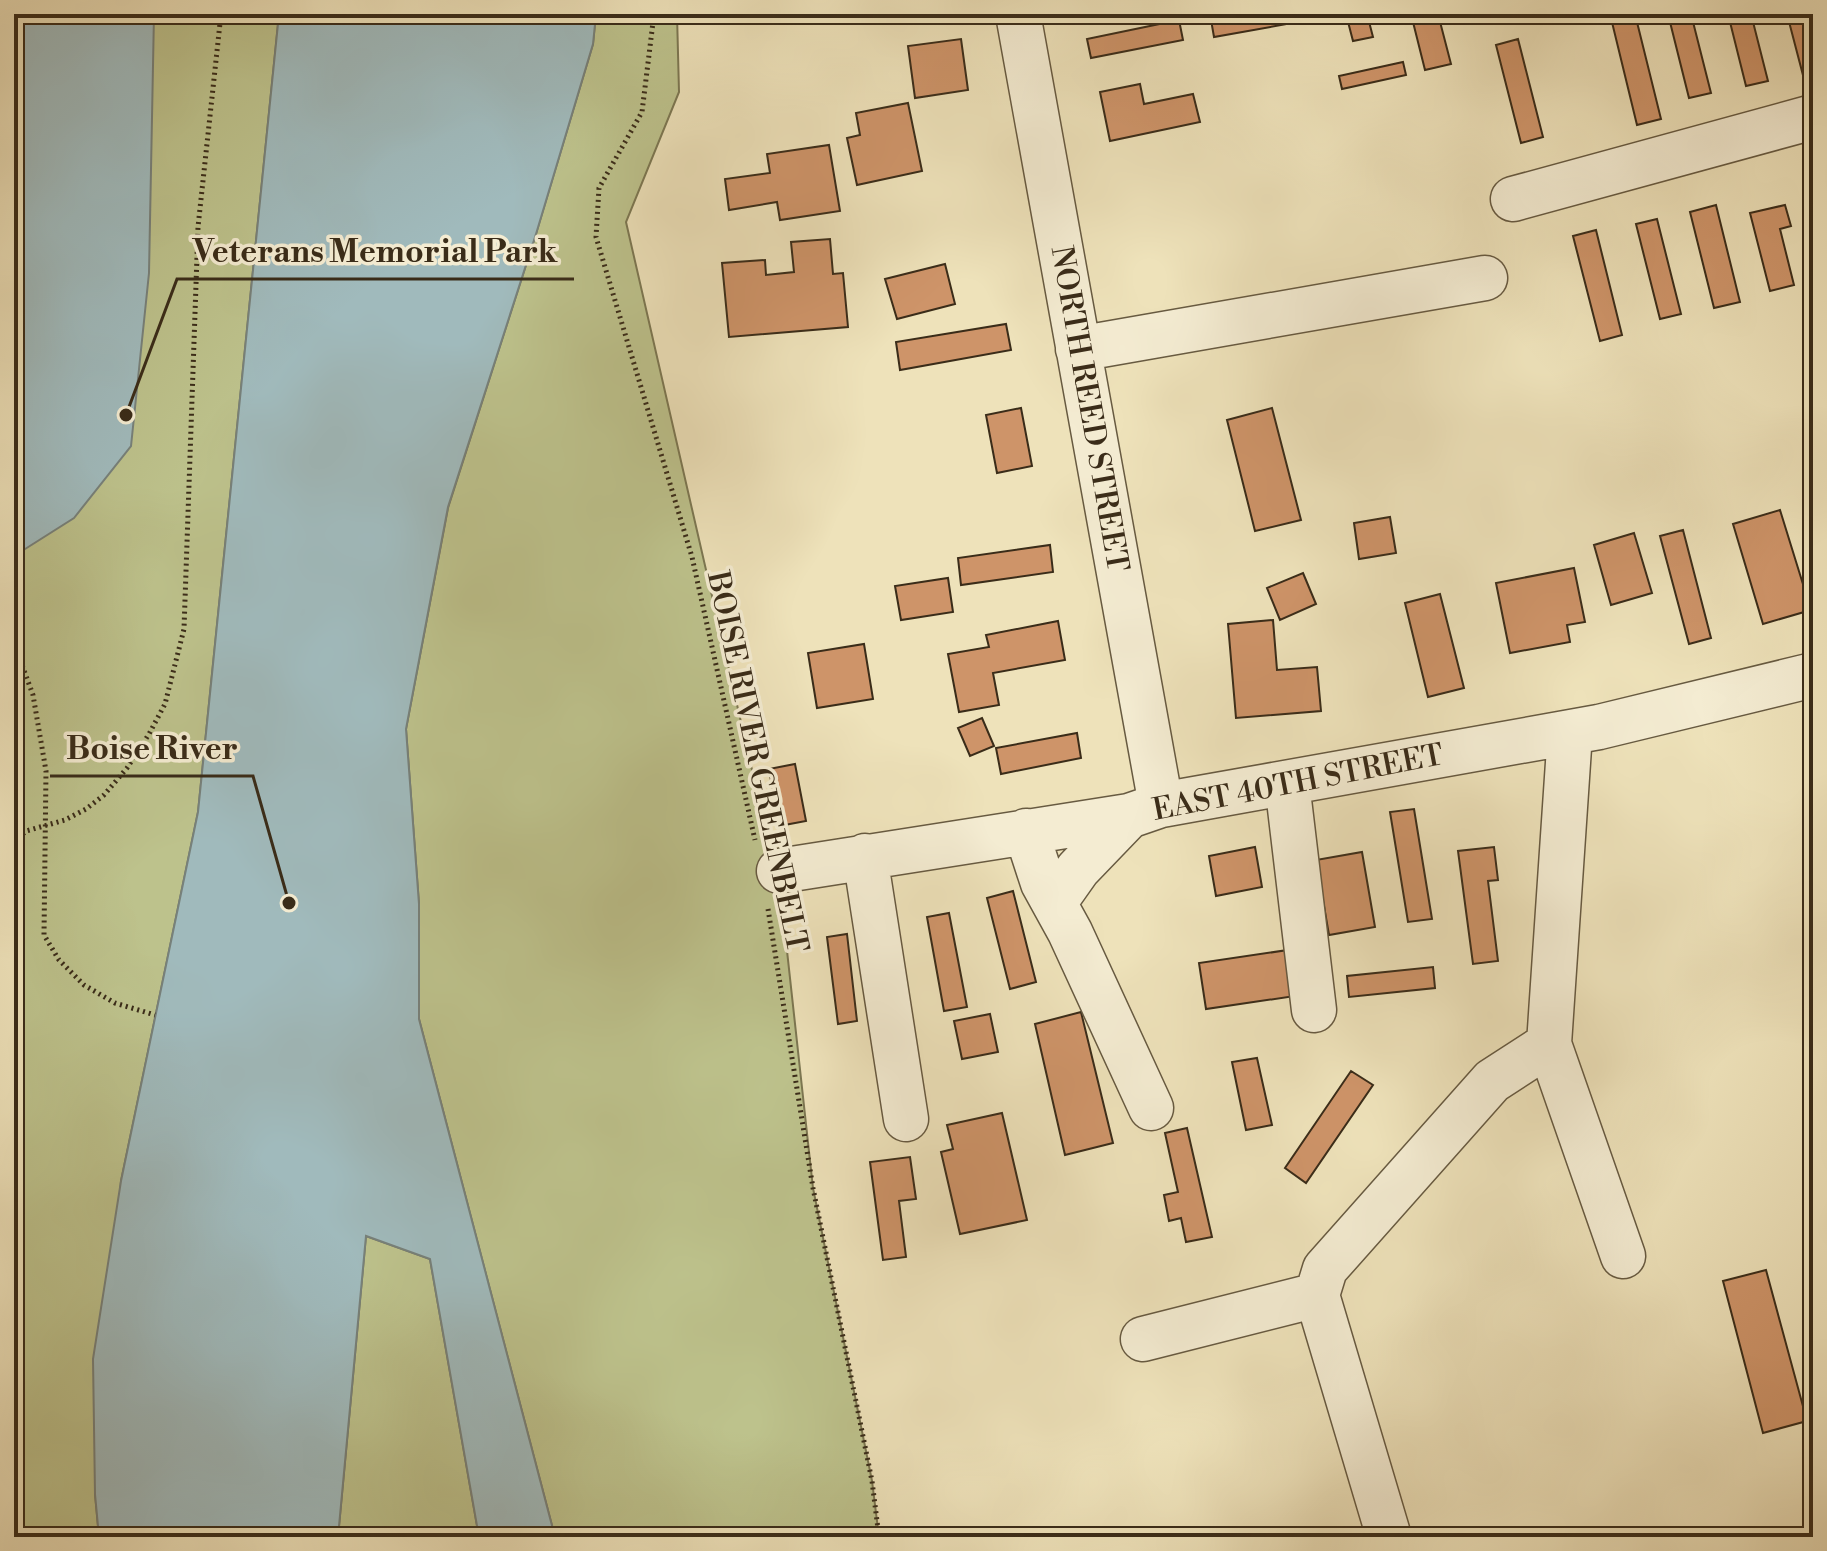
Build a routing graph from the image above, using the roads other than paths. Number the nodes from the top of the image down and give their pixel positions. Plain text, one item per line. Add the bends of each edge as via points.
1 (1018, 14) edge
2 (1813, 117) edge
3 (1513, 199) dead end
4 (1485, 278) dead end
5 (1078, 349) junction
6 (1813, 675) edge
7 (1570, 733) junction
8 (1287, 783) junction
9 (1145, 810) junction
10 (1026, 831) junction
11 (865, 856) junction
12 (767, 873) road end
13 (1054, 903) junction
14 (1314, 1010) dead end
15 (1549, 1044) junction
16 (1151, 1108) dead end
17 (906, 1119) dead end
18 (1623, 1256) dead end
19 (1317, 1295) junction
20 (1143, 1339) dead end
21 (1389, 1537) edge

1 - 5 street, NORTH REED STREET
2 - 3 street
4 - 5 street
5 - 9 street, NORTH REED STREET
6 - 7 street, EAST 40TH STREET
7 - 8 street, EAST 40TH STREET
7 - 15 street
8 - 9 street, EAST 40TH STREET
8 - 14 street
9 - 10 street, EAST 40TH STREET
9 - 13 street via 1078,869
10 - 11 street, EAST 40TH STREET
10 - 13 street
11 - 12 street, EAST 40TH STREET
11 - 17 street
13 - 16 street
15 - 18 street
15 - 19 street via 1492,1081 1325,1269
19 - 20 street
19 - 21 street

